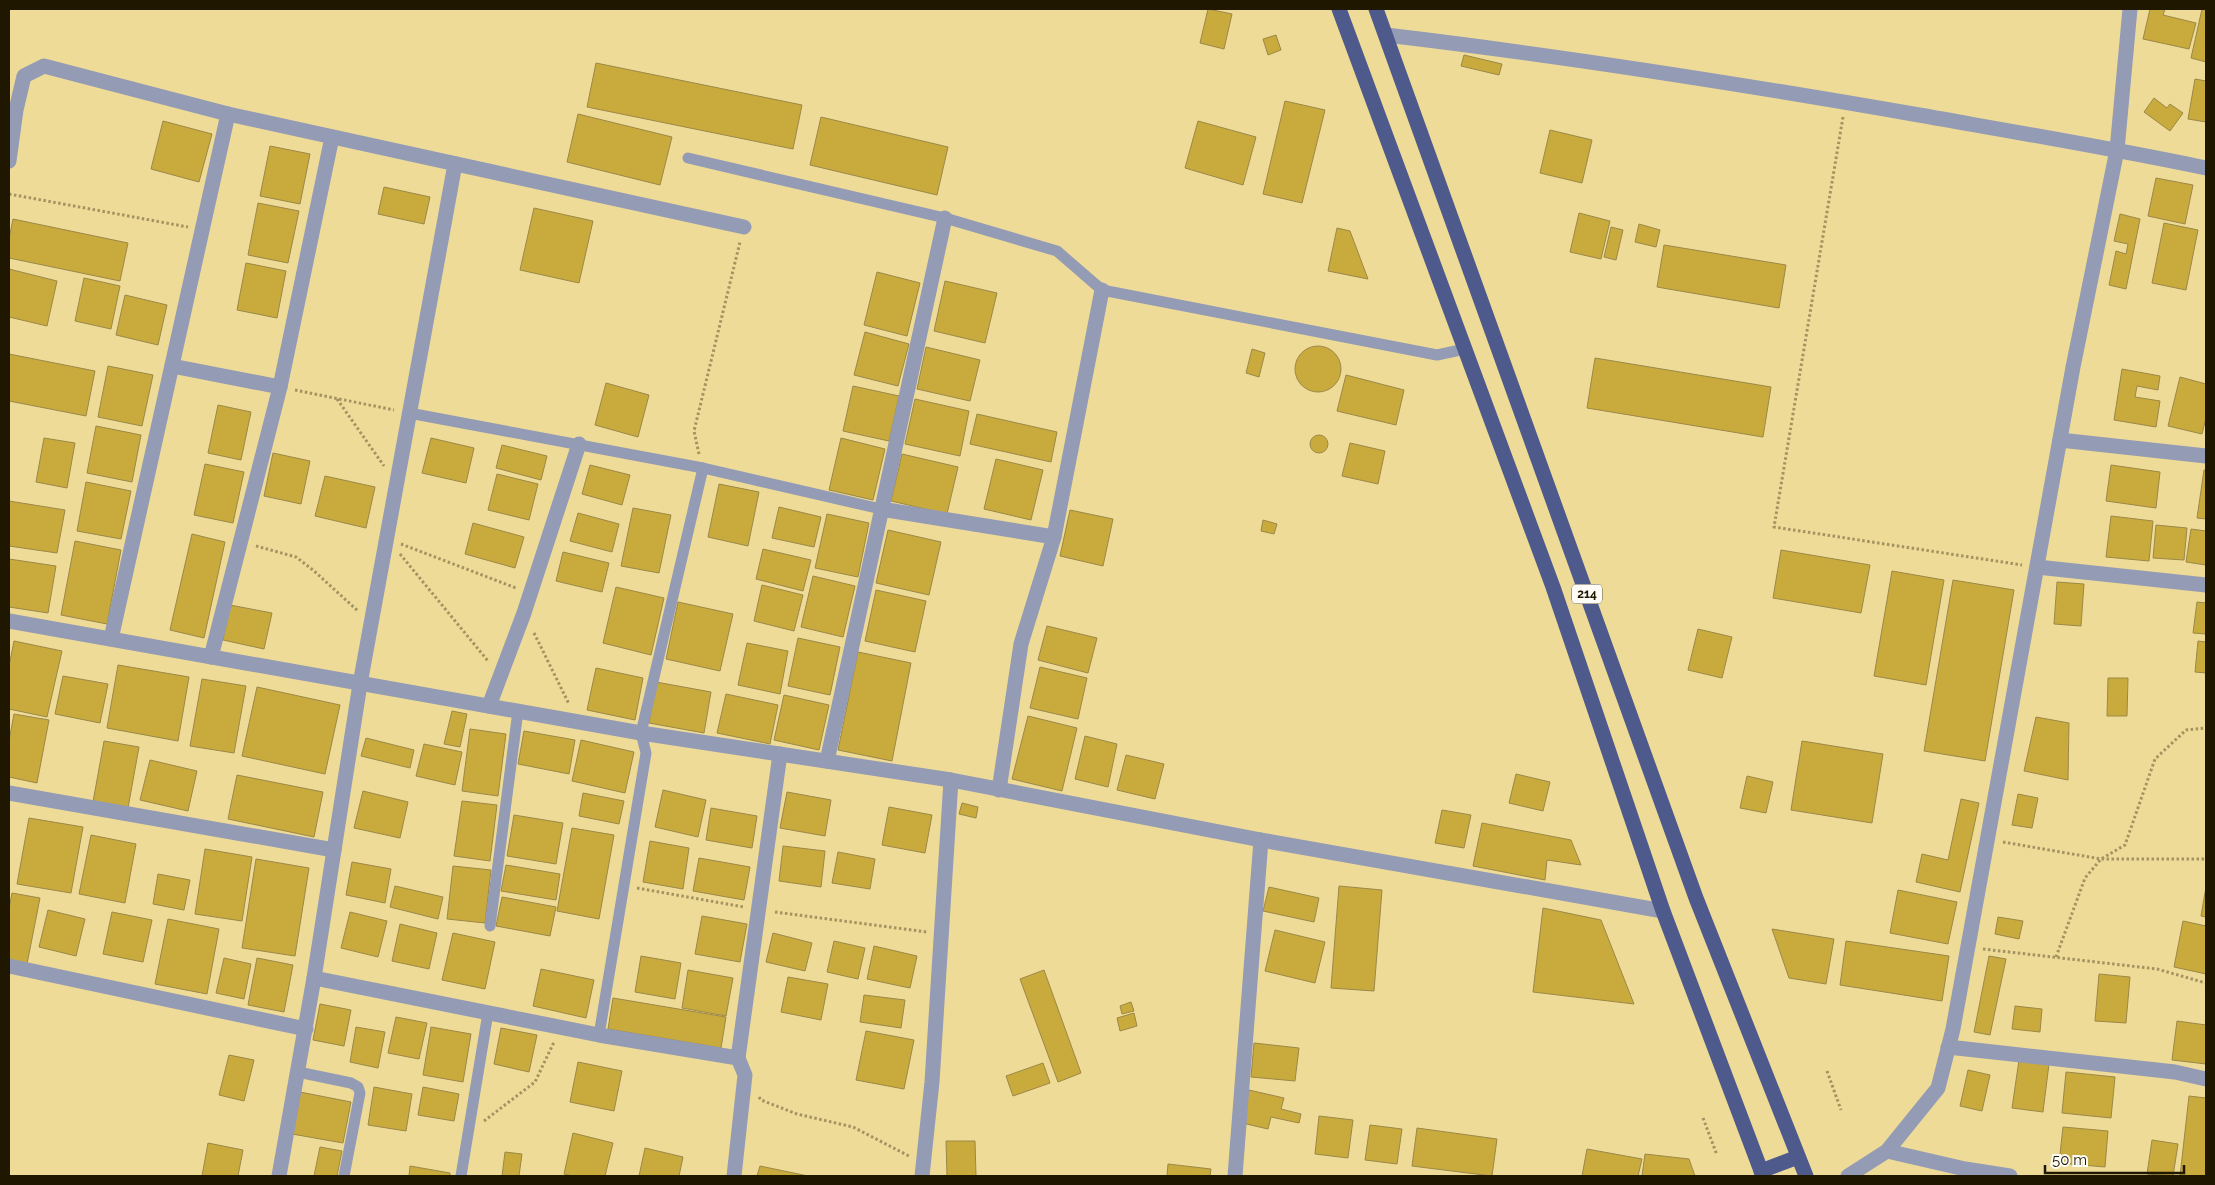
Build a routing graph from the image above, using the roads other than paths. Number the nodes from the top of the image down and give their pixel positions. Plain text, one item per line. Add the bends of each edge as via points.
1 (1339, 9) edge
2 (1376, 9) edge
3 (2128, 14) edge
4 (1386, 35) junction
5 (228, 114) junction
6 (332, 137) junction
7 (2117, 150) junction
8 (688, 158) dead end
9 (9, 161) edge
10 (455, 164) junction
11 (2206, 168) edge
12 (945, 218) junction
13 (744, 226) road end
14 (1102, 290) junction
15 (1465, 348) junction
16 (172, 366) junction
17 (280, 387) junction
18 (410, 413) junction
19 (2060, 440) junction
20 (579, 444) junction
21 (2206, 456) edge
22 (703, 468) junction
23 (881, 509) junction
24 (1054, 537) junction
25 (2037, 567) junction
26 (2206, 585) edge
27 (9, 621) edge
28 (110, 640) junction
29 (211, 657) junction
30 (360, 684) junction
31 (490, 706) junction
32 (518, 711) junction
33 (641, 733) junction
34 (780, 754) junction
35 (827, 761) junction
36 (951, 780) junction
37 (999, 790) junction
38 (9, 794) edge
39 (1261, 840) junction
40 (334, 850) junction
41 (1664, 911) junction
42 (490, 926) dead end
43 (9, 966) edge
44 (314, 978) junction
45 (488, 1013) junction
46 (306, 1029) junction
47 (599, 1035) junction
48 (1948, 1048) junction
49 (738, 1058) junction
50 (298, 1072) junction
51 (2206, 1079) edge
52 (1887, 1151) junction
53 (1798, 1157) junction
54 (923, 1170) edge
55 (1762, 1174) edge
56 (279, 1176) edge
57 (344, 1176) edge
58 (461, 1176) edge
59 (734, 1176) edge
60 (1234, 1176) edge
61 (1806, 1176) edge
62 (1848, 1176) edge
63 (2010, 1176) edge

1 - 15 highway, 214
2 - 4 highway, 214
3 - 7 street
4 - 7 street via 1540,53 1814,95
4 - 53 highway, 214 via 1696,898
5 - 6 street
5 - 9 street via 44,66 24,76
5 - 16 street
6 - 10 street
6 - 17 street
7 - 11 street
7 - 19 street
8 - 12 lane
10 - 13 street
10 - 18 street
12 - 14 lane via 1057,251
12 - 23 street
14 - 15 lane via 1437,354
14 - 24 street
15 - 41 highway, 214 via 1553,587
16 - 17 street
16 - 28 street
17 - 29 street
18 - 20 lane
18 - 30 street
19 - 21 street
19 - 25 street
20 - 22 lane
20 - 31 street
22 - 23 lane
22 - 33 lane
23 - 24 street
23 - 35 street
24 - 37 street via 1022,644
25 - 26 street
25 - 48 street
27 - 28 street
28 - 29 street
29 - 30 street
30 - 31 street
30 - 40 street
31 - 32 street
32 - 33 street
32 - 42 lane
33 - 34 street
33 - 47 lane via 646,753
34 - 35 street
34 - 49 street
35 - 36 street
36 - 37 street
36 - 54 street via 932,1082
37 - 39 street
38 - 40 street
39 - 41 street
39 - 60 street
40 - 44 street
41 - 55 highway, 214
43 - 46 street
44 - 45 street
44 - 46 street
45 - 47 street
45 - 58 lane
46 - 50 street
47 - 49 street
48 - 51 street via 2175,1072
48 - 52 street via 1938,1088
49 - 59 street via 745,1075
50 - 56 street
50 - 57 lane via 358,1087 360,1093
52 - 62 street
52 - 63 street
53 - 55 highway
53 - 61 highway, 214

